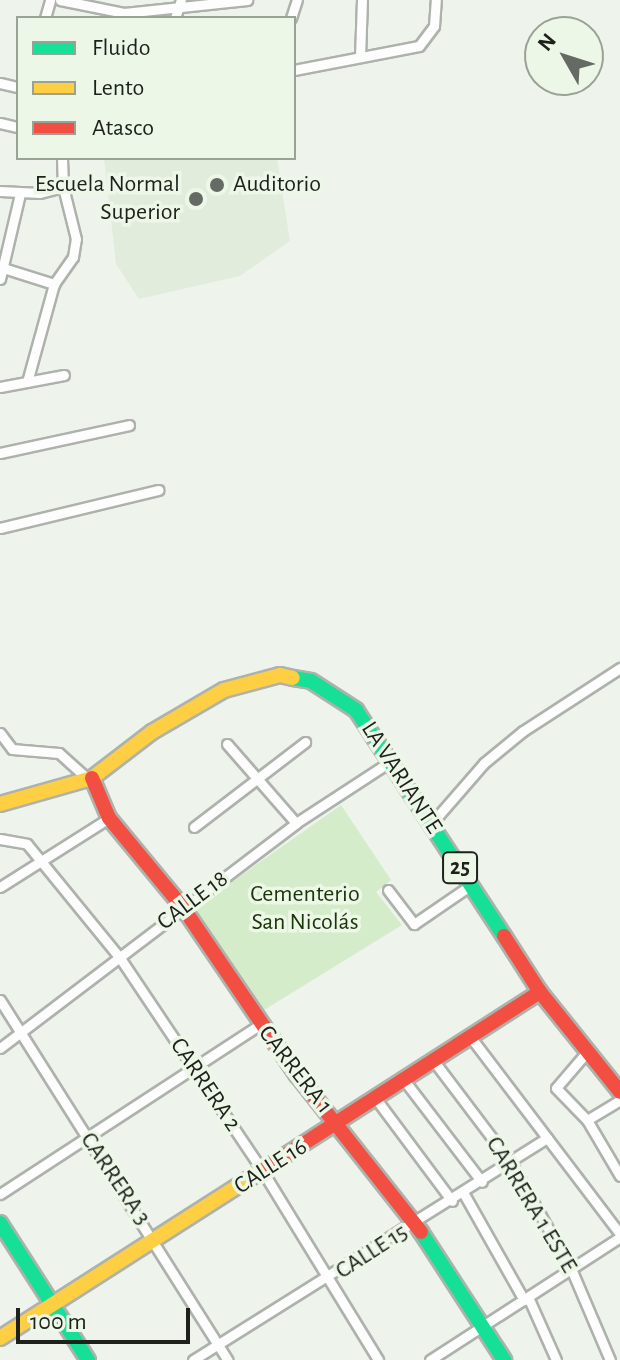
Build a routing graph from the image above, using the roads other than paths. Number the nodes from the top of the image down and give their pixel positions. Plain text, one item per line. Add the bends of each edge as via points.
1 (60, 0) edge
2 (129, 0) edge
3 (243, 0) edge
4 (362, 0) edge
5 (436, 0) edge
6 (181, 4) edge
7 (123, 16) edge
8 (360, 57) junction
9 (296, 70) edge
10 (62, 160) edge
11 (63, 187) junction
12 (0, 191) edge
13 (20, 194) junction
14 (1, 268) edge
15 (0, 279) edge
16 (54, 284) junction
17 (64, 375) dead end
18 (27, 382) junction
19 (0, 387) edge
20 (129, 425) dead end
21 (0, 453) edge
22 (158, 490) dead end
23 (0, 528) edge
24 (620, 668) edge
25 (0, 733) edge
26 (305, 742) dead end
27 (227, 744) dead end
28 (391, 761) junction
29 (90, 778) junction
30 (258, 778) junction
31 (0, 804) edge
32 (109, 818) junction
33 (296, 823) junction
34 (431, 824) junction
35 (194, 827) dead end
36 (2, 838) edge
37 (42, 860) junction
38 (471, 885) junction
39 (0, 887) edge
40 (388, 890) dead end
41 (184, 909) junction
42 (120, 958) junction
43 (540, 992) junction
44 (0, 1000) edge
45 (259, 1025) junction
46 (23, 1031) junction
47 (472, 1039) junction
48 (0, 1048) edge
49 (586, 1053) junction
50 (433, 1060) junction
51 (194, 1067) junction
52 (404, 1080) junction
53 (620, 1092) edge
54 (376, 1099) junction
55 (620, 1100) edge
56 (587, 1120) junction
57 (338, 1124) junction
58 (85, 1134) junction
59 (547, 1138) junction
60 (511, 1163) junction
61 (263, 1172) junction
62 (620, 1176) edge
63 (482, 1182) junction
64 (0, 1194) edge
65 (464, 1194) junction
66 (452, 1201) junction
67 (0, 1223) edge
68 (416, 1224) junction
69 (620, 1236) edge
70 (156, 1241) junction
71 (572, 1271) junction
72 (327, 1280) junction
73 (526, 1298) junction
74 (52, 1306) junction
75 (482, 1326) junction
76 (0, 1338) edge
77 (217, 1344) junction
78 (88, 1360) edge
79 (193, 1360) edge
80 (228, 1360) edge
81 (378, 1360) edge
82 (430, 1360) edge
83 (504, 1360) edge
84 (556, 1360) edge
85 (610, 1360) edge

1 - 7 street
2 - 7 street
3 - 6 street
4 - 8 street
5 - 8 street via 429,38 419,46
6 - 7 street
8 - 9 street
10 - 11 street
11 - 13 street
11 - 16 street via 76,239 73,257
12 - 13 street
13 - 14 street
14 - 15 street
14 - 16 street
16 - 18 street
17 - 18 street
18 - 19 street
20 - 21 street
22 - 23 street
24 - 34 street via 484,763
25 - 29 street via 12,749 59,753
26 - 30 street
27 - 30 street
28 - 29 street, LA VARIANTE / 25 via 356,710 334,692 280,675 224,690
28 - 33 street, CALLE 18
28 - 34 street, LA VARIANTE / 25
29 - 31 street, LA VARIANTE / 25
29 - 32 street, CARRERA 1
30 - 33 street
30 - 35 street
32 - 37 street
32 - 41 street, CARRERA 1
33 - 41 street, CALLE 18
34 - 38 street, LA VARIANTE / 25
36 - 37 street, CARRERA 2 via 27,844
37 - 39 street
37 - 42 street, CARRERA 2
38 - 40 street via 414,924
38 - 43 street, LA VARIANTE / 25
41 - 42 street, CALLE 18
41 - 45 street, CARRERA 1
42 - 46 street, CALLE 18
42 - 51 street, CARRERA 2
43 - 47 street, CALLE 16
43 - 49 street, LA VARIANTE / 25
44 - 46 street, CARRERA 3
45 - 51 street
45 - 57 street, CARRERA 1
46 - 48 street, CALLE 18
46 - 58 street, CARRERA 3
47 - 50 street, CALLE 16
47 - 59 street
49 - 53 street, LA VARIANTE / 25
49 - 56 street via 556,1088
50 - 52 street, CALLE 16
50 - 60 street, CARRERA 1 ESTE
51 - 58 street
51 - 61 street, CARRERA 2
52 - 54 street, CALLE 16
52 - 63 street
54 - 57 street, CALLE 16
54 - 66 street
55 - 56 street
56 - 62 street
57 - 61 street, CALLE 16
57 - 68 street, CARRERA 1
58 - 64 street
58 - 70 street, CARRERA 3
59 - 60 street, CALLE 15
59 - 69 street
60 - 63 street, CALLE 15
60 - 71 street, CARRERA 1 ESTE
61 - 70 street, CALLE 16
61 - 72 street, CARRERA 2
63 - 65 street, CALLE 15
65 - 66 street, CALLE 15
65 - 73 street
66 - 68 street, CALLE 15
67 - 74 street
68 - 72 street, CALLE 15
68 - 75 street, CARRERA 1
69 - 71 street
70 - 74 street, CALLE 16
70 - 77 street, CARRERA 3
71 - 73 street
71 - 85 street, CARRERA 1 ESTE
72 - 77 street, CALLE 15
72 - 81 street, CARRERA 2
73 - 75 street
73 - 84 street
74 - 76 street, CALLE 16
74 - 78 street
75 - 82 street
75 - 83 street, CARRERA 1
77 - 79 street, CALLE 15
77 - 80 street, CARRERA 3

